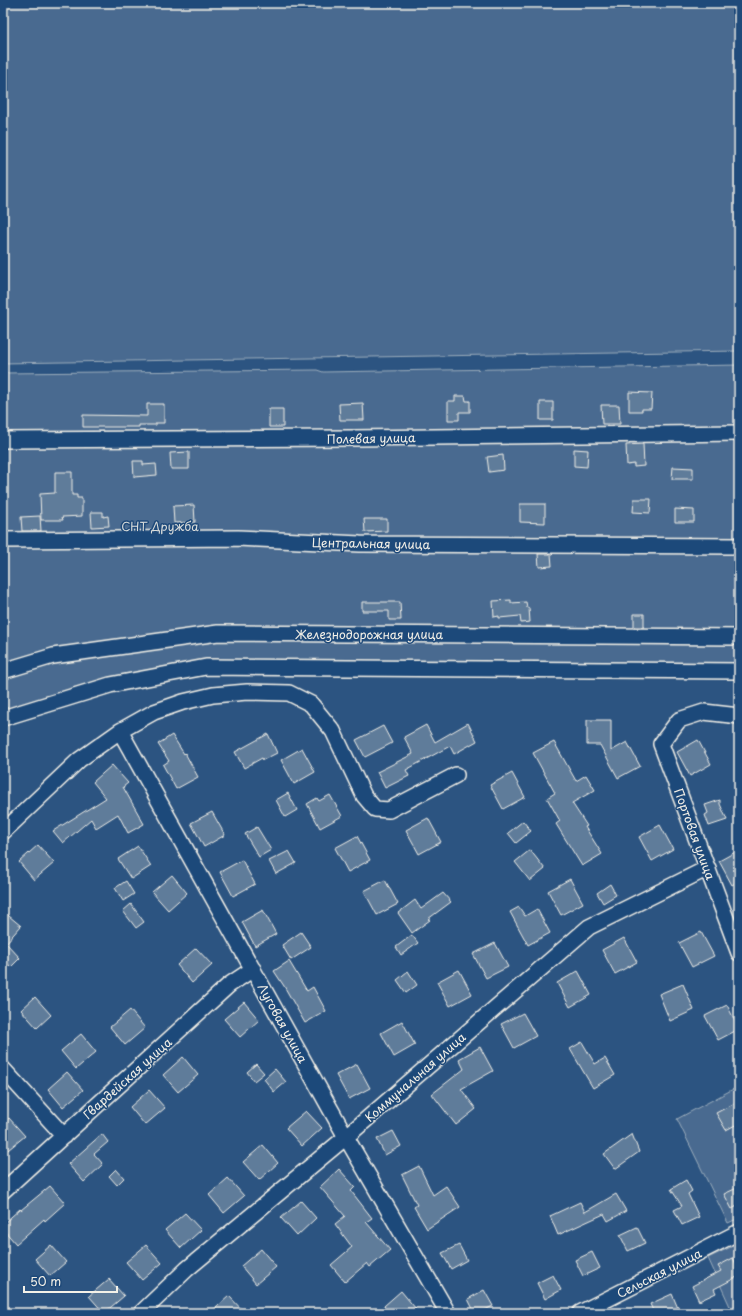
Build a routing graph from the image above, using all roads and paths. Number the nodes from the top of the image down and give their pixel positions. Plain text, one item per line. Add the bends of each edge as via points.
1 (739, 433) edge
2 (3, 440) edge
3 (3, 540) edge
4 (739, 546) edge
5 (739, 637) edge
6 (3, 671) edge
7 (739, 671) edge
8 (739, 716) edge
9 (3, 718) edge
10 (120, 731) junction
11 (456, 775) dead end
12 (3, 832) edge
13 (708, 868) junction
14 (739, 953) edge
15 (253, 969) junction
16 (3, 1069) edge
17 (64, 1136) junction
18 (346, 1137) junction
19 (3, 1191) edge
20 (739, 1232) edge
21 (142, 1313) edge
22 (448, 1313) edge
23 (580, 1313) edge

1 - 2 street, Полевая улица
3 - 4 street, Центральная улица via 238,538 360,544
5 - 6 street, Железнодорожная улица via 218,633 53,656
7 - 9 street via 206,667 110,685
8 - 13 street, Портовая улица via 704,712 679,720 661,744
10 - 11 street via 154,712 212,695 248,692 289,693 312,704 333,731 364,796 375,808 389,810
10 - 12 street via 79,760
10 - 15 street, Луговая улица
13 - 14 street, Портовая улица
13 - 18 street, Коммунальная улица via 589,927
15 - 17 street, Гвардейская улица via 229,984
15 - 18 street, Луговая улица
16 - 17 street
17 - 19 street, Гвардейская улица
18 - 21 street, Коммунальная улица via 187,1269
18 - 22 street, Луговая улица
20 - 23 street, Сельская улица

